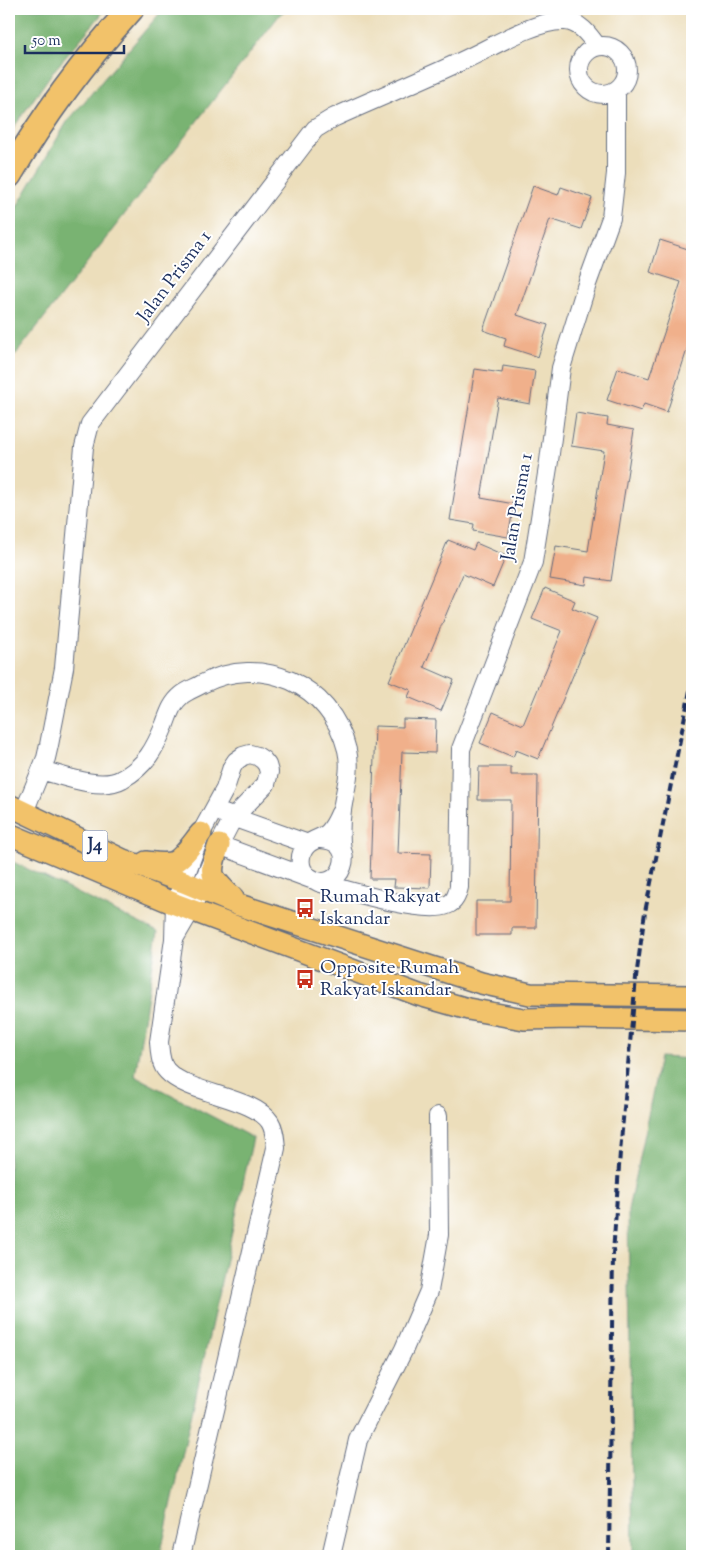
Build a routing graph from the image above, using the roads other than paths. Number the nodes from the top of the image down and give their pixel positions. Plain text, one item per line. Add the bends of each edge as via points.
1 (131, 9) edge
2 (148, 9) edge
3 (101, 42) junction
4 (597, 46) junction
5 (616, 91) junction
6 (9, 175) edge
7 (41, 770) junction
8 (16, 809) edge
9 (215, 809) junction
10 (342, 811) junction
11 (233, 818) junction
12 (202, 833) junction
13 (9, 834) edge
14 (314, 841) junction
15 (219, 845) junction
16 (343, 858) junction
17 (123, 860) junction
18 (315, 880) junction
19 (192, 885) junction
20 (370, 897) junction
21 (239, 905) junction
22 (183, 907) junction
23 (692, 996) edge
24 (692, 1020) edge
25 (438, 1116) dead end
26 (181, 1556) edge
27 (331, 1556) edge

1 - 3 highway
2 - 3 highway via 124,34
3 - 6 highway via 58,97
4 - 5 street via 611,46 626,60 628,74
4 - 5 street via 581,59 581,80 596,94
4 - 7 street, Jalan Prisma 1 via 586,31 568,21 537,25 333,118 315,129 305,142 90,424 84,447 64,668
5 - 20 street, Jalan Prisma 1 via 616,173 611,218 561,368 533,562 461,749 457,895 452,902 437,907
7 - 8 street, Jalan Prisma 1
7 - 10 street via 98,784 120,781 149,758 172,704 183,694 210,680 234,673 270,673 293,681 316,696 341,730 349,776
8 - 17 main road, J4
9 - 11 street
9 - 11 street via 232,766 243,756 257,756 267,765 268,780
9 - 12 street
10 - 14 street via 333,826
10 - 16 street
11 - 14 street
11 - 15 street
12 - 17 main road via 174,862
12 - 19 street
13 - 22 main road, J4
14 - 16 street via 333,841
14 - 18 street via 303,850 301,863 306,875
15 - 18 street, Jalan Prisma 1
15 - 19 street
15 - 21 main road via 211,867 212,875
16 - 18 street via 341,871 331,880
16 - 20 street via 351,880
17 - 19 main road, J4
18 - 20 street, Jalan Prisma 1
19 - 21 main road, J4
19 - 22 street
21 - 23 main road, J4 via 481,983 530,994
22 - 24 main road, J4 via 419,995 468,1009 524,1019
22 - 26 street via 174,940 159,1042 161,1059 167,1071 182,1082 258,1110 270,1121 276,1148
25 - 27 street via 439,1235 429,1290 404,1349 358,1440

